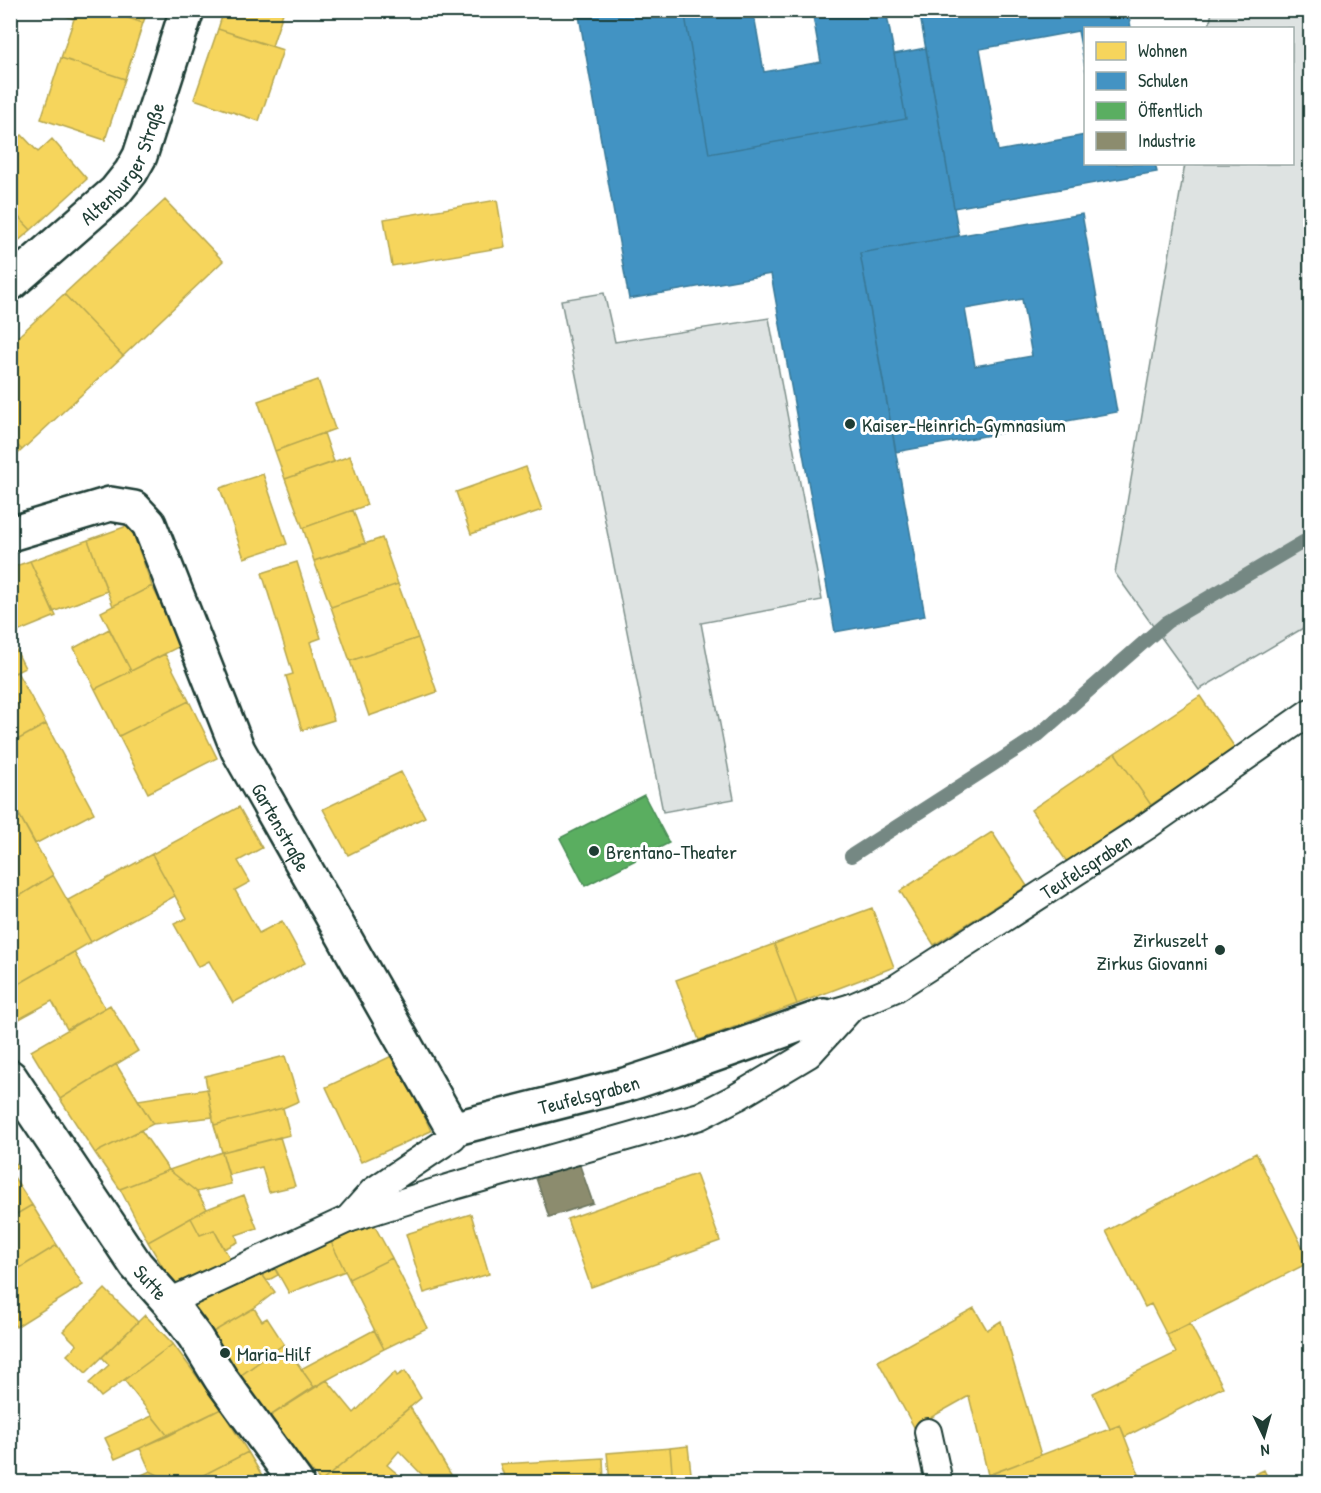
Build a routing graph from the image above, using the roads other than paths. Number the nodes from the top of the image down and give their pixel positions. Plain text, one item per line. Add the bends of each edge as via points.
1 (187, 10) edge
2 (10, 284) edge
3 (10, 534) edge
4 (1311, 712) edge
5 (838, 1011) junction
6 (10, 1077) edge
7 (460, 1128) junction
8 (348, 1219) junction
9 (169, 1302) junction
10 (928, 1432) dead end
11 (296, 1482) edge
12 (939, 1482) edge

1 - 2 street, Altenburger Straße via 140,156 131,172 115,192
3 - 7 street, Gartenstraße via 110,504 134,508 149,524 238,750 449,1122
4 - 5 lane, Teufelsgraben via 1147,826 896,988
5 - 7 street, Teufelsgraben via 645,1079
5 - 8 lane, Teufelsgraben via 809,1054 700,1116
6 - 9 street, Sutte via 136,1265
7 - 8 lane, Teufelsgraben via 453,1137 373,1191
8 - 9 lane, Teufelsgraben
9 - 11 street, Sutte
10 - 12 lane

